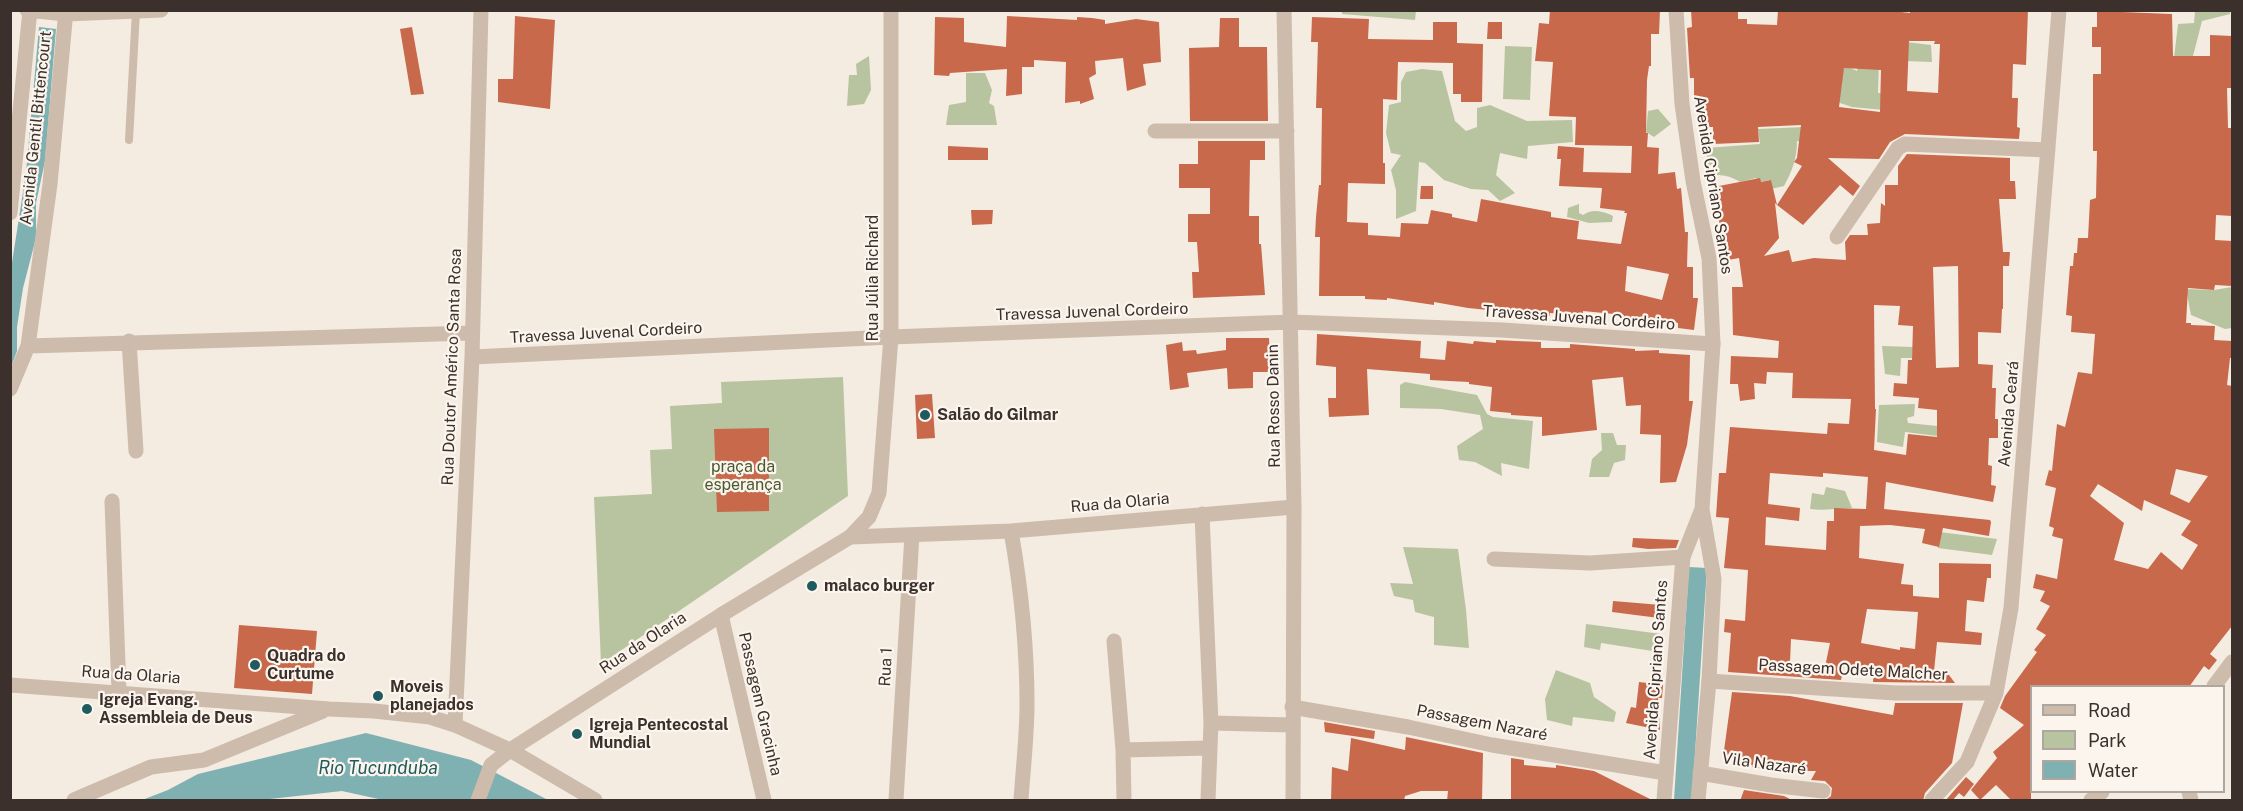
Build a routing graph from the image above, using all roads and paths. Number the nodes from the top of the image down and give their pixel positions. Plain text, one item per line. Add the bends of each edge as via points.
1 (161, 10) edge
2 (481, 10) edge
3 (891, 10) edge
4 (1284, 10) edge
5 (1676, 10) edge
6 (2059, 10) edge
7 (30, 11) edge
8 (136, 12) edge
9 (62, 13) edge
10 (1287, 131) junction
11 (1155, 132) dead end
12 (129, 140) dead end
13 (2048, 150) junction
14 (10, 213) edge
15 (1837, 237) dead end
16 (1291, 322) junction
17 (472, 333) junction
18 (891, 337) junction
19 (129, 342) junction
20 (1713, 344) junction
21 (28, 346) junction
22 (472, 357) junction
23 (10, 389) edge
24 (136, 451) dead end
25 (112, 501) dead end
26 (1294, 507) junction
27 (1702, 509) junction
28 (1202, 514) junction
29 (1011, 531) junction
30 (912, 535) junction
31 (850, 537) junction
32 (1683, 557) junction
33 (1494, 559) dead end
34 (721, 615) junction
35 (1114, 642) dead end
36 (2232, 662) edge
37 (1709, 681) junction
38 (10, 685) edge
39 (2215, 685) edge
40 (119, 692) junction
41 (1996, 693) junction
42 (1292, 707) junction
43 (329, 709) junction
44 (1211, 723) junction
45 (455, 725) junction
46 (1292, 725) junction
47 (1209, 748) junction
48 (510, 750) junction
49 (1124, 750) junction
50 (1666, 773) junction
51 (1700, 773) junction
52 (1823, 791) dead end
53 (74, 801) edge
54 (477, 801) edge
55 (595, 801) edge
56 (764, 801) edge
57 (896, 801) edge
58 (1022, 801) edge
59 (1124, 801) edge
60 (1208, 801) edge
61 (1293, 801) edge
62 (1664, 801) edge
63 (1698, 801) edge
64 (1932, 801) edge

1 - 8 street
2 - 17 street, Rua Doutor Américo Santa Rosa
3 - 18 street, Rua Júlia Richard
4 - 10 street, Rua Rosso Danin
5 - 20 street, Avenida Cipriano Santos via 1682,104 1709,258
6 - 13 street, Avenida Ceará
7 - 9 street
7 - 14 street, Avenida Gentil Bittencourt
8 - 9 street
8 - 12 lane
9 - 21 street, Avenida Gentil Bittencourt via 50,184
10 - 11 street
10 - 16 street, Rua Rosso Danin
13 - 15 street via 1905,144 1898,148
13 - 41 street, Avenida Ceará via 2011,608
16 - 18 street, Travessa Juvenal Cordeiro
16 - 20 street, Travessa Juvenal Cordeiro
16 - 26 street, Rua Rosso Danin
17 - 19 street
17 - 22 street, Rua Doutor Américo Santa Rosa
18 - 22 street, Travessa Juvenal Cordeiro
18 - 31 street, Rua Júlia Richard via 879,493 869,517
19 - 21 street
19 - 24 street
20 - 27 street, Avenida Cipriano Santos
21 - 23 street, Avenida Gentil Bittencourt
22 - 45 street, Rua Doutor Américo Santa Rosa
25 - 40 street
26 - 28 street, Rua da Olaria
26 - 42 street, Rua Rosso Danin
27 - 32 street, Avenida Cipriano Santos
27 - 37 street, Avenida Cipriano Santos via 1714,579
28 - 29 street, Rua da Olaria
28 - 44 street
29 - 30 street, Rua da Olaria
29 - 58 street via 1026,657
30 - 31 street, Rua da Olaria
30 - 57 street, Rua 1
31 - 34 street, Rua da Olaria
32 - 33 street via 1590,563
32 - 50 street, Avenida Cipriano Santos
34 - 48 street, Rua da Olaria
34 - 56 street, Passagem Gracinha
35 - 49 street
36 - 39 street
37 - 41 street, Passagem Odete Malcher via 1896,693
37 - 51 street, Avenida Cipriano Santos
38 - 40 street, Rua da Olaria
40 - 43 street, Rua da Olaria
41 - 64 street, Avenida Ceará via 1967,762
42 - 46 street, Rua Rosso Danin
42 - 50 street, Passagem Nazaré
43 - 45 street, Rua da Olaria via 430,717
43 - 53 street via 204,760 151,767
44 - 46 street
44 - 47 street
45 - 48 street, Rua da Olaria
46 - 61 street, Rua Rosso Danin
47 - 49 street
47 - 60 street
48 - 54 street via 491,765
48 - 55 street
49 - 59 street
50 - 62 street, Avenida Cipriano Santos
51 - 52 street, Vila Nazaré
51 - 63 street, Avenida Cipriano Santos

